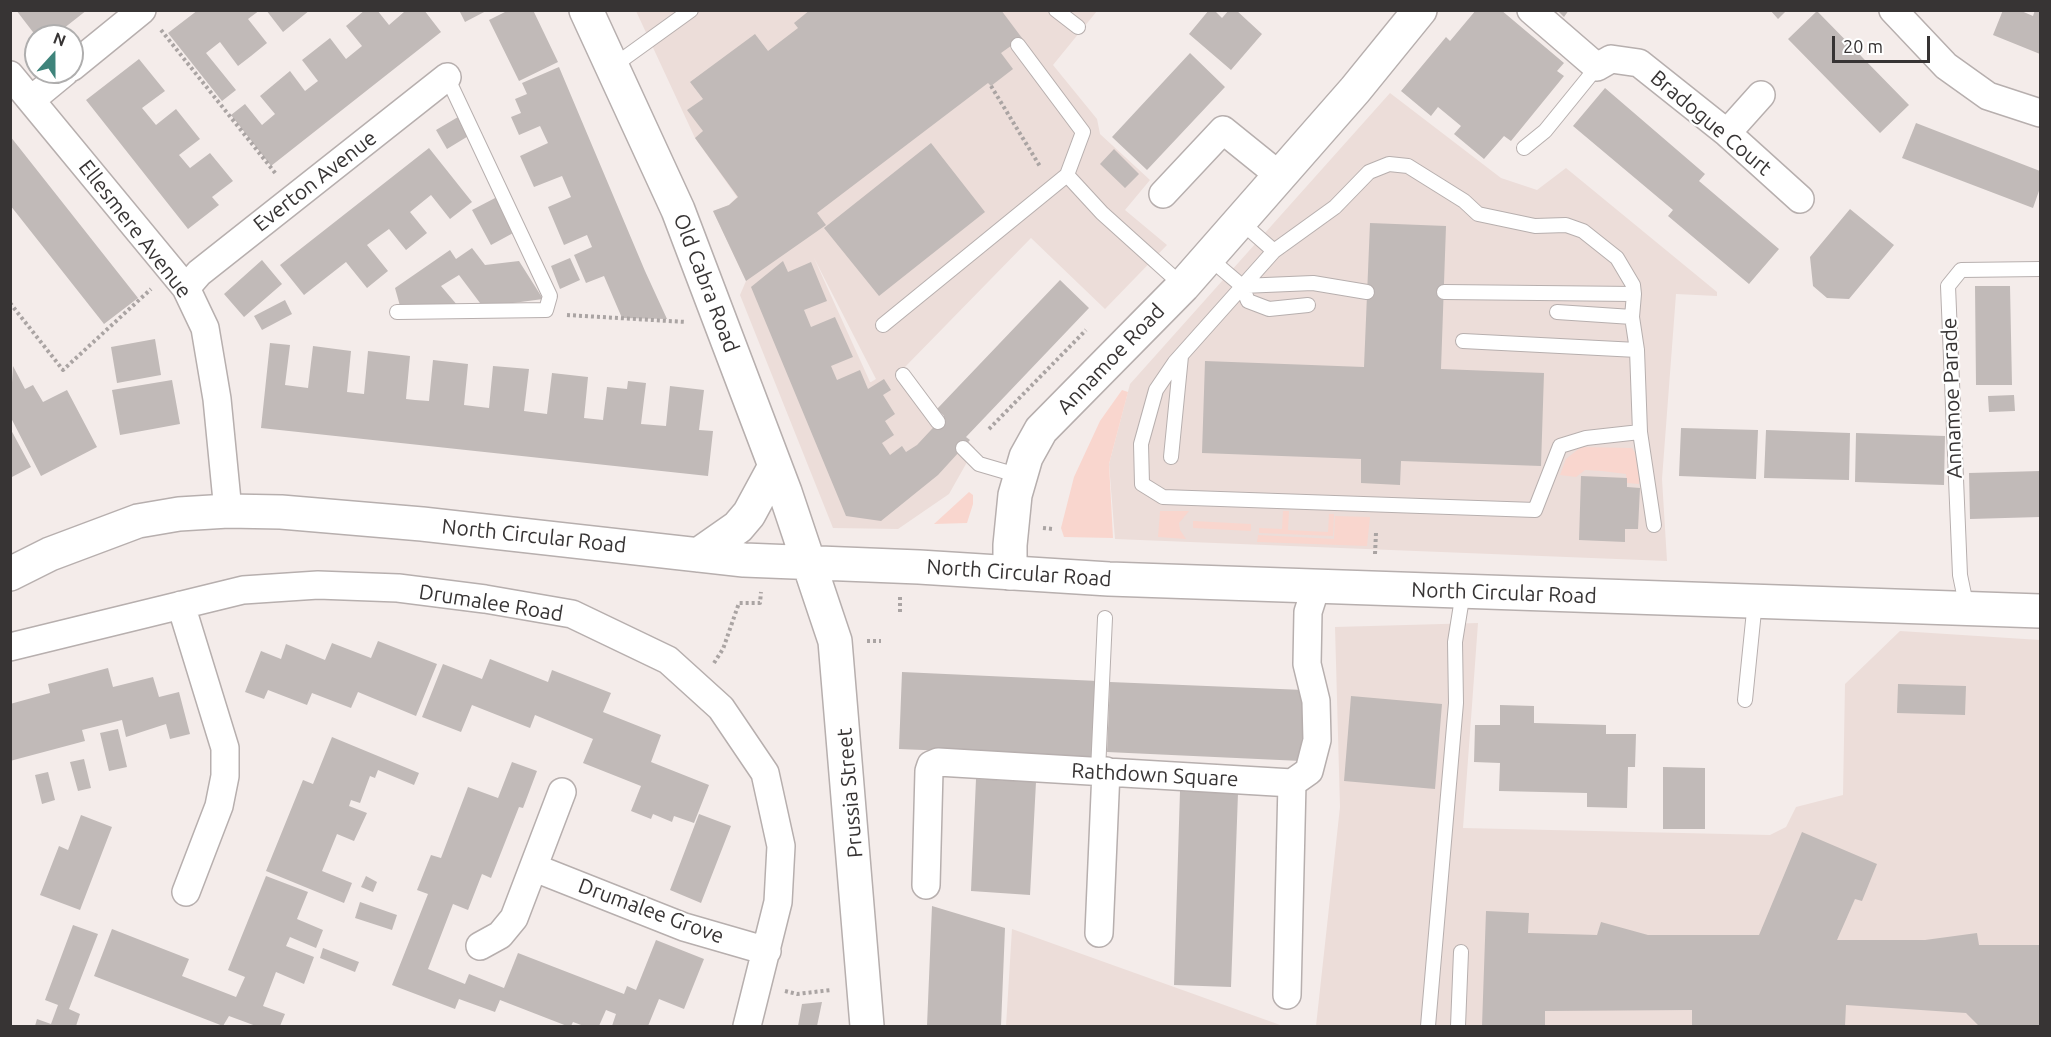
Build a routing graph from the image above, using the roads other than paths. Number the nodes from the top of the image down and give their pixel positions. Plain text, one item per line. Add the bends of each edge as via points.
1 (142, 10) edge
2 (586, 10) edge
3 (691, 10) edge
4 (1056, 10) edge
5 (1420, 10) edge
6 (1531, 10) edge
7 (1893, 10) edge
8 (1078, 27) dead end
9 (1018, 45) dead end
10 (84, 57) edge
11 (611, 68) junction
12 (1597, 68) junction
13 (10, 75) edge
14 (447, 77) joint
15 (50, 84) edge
16 (1761, 95) dead end
17 (31, 100) junction
18 (2040, 113) edge
19 (1727, 133) junction
20 (1524, 148) dead end
21 (1067, 175) junction
22 (1280, 176) junction
23 (1163, 194) dead end
24 (1800, 199) dead end
25 (1240, 222) junction
26 (1274, 251) junction
27 (1208, 257) junction
28 (2040, 269) edge
29 (178, 280) junction
30 (1183, 286) junction
31 (1242, 286) junction
32 (1367, 292) dead end
33 (1444, 292) dead end
34 (1634, 294) junction
35 (1308, 305) dead end
36 (397, 312) dead end
37 (1557, 312) dead end
38 (1632, 317) junction
39 (883, 325) dead end
40 (1463, 341) dead end
41 (1637, 350) junction
42 (1181, 354) junction
43 (903, 375) dead end
44 (938, 422) dead end
45 (1640, 432) junction
46 (963, 448) dead end
47 (1171, 457) dead end
48 (776, 466) junction
49 (1020, 476) junction
50 (228, 511) junction
51 (1654, 525) dead end
52 (698, 555) junction
53 (809, 563) junction
54 (1010, 573) junction
55 (10, 574) edge
56 (1316, 587) junction
57 (1463, 592) junction
58 (1755, 601) junction
59 (181, 604) junction
60 (1967, 609) junction
61 (2040, 611) edge
62 (1106, 618) dead end
63 (10, 647) edge
64 (1745, 700) dead end
65 (1102, 771) junction
66 (1292, 783) junction
67 (562, 792) dead end
68 (535, 868) junction
69 (926, 885) dead end
70 (186, 892) dead end
71 (1099, 933) dead end
72 (480, 946) dead end
73 (767, 951) junction
74 (1461, 952) dead end
75 (1287, 995) dead end
76 (747, 1026) edge
77 (867, 1026) edge
78 (1428, 1026) edge
79 (1458, 1026) edge

1 - 10 street
2 - 11 main road, Old Cabra Road
3 - 11 lane
4 - 8 lane
5 - 22 main road, Annamoe Road
6 - 12 street
7 - 18 street via 1946,66 1988,96
9 - 21 lane via 1083,132
11 - 48 main road, Old Cabra Road via 678,210
12 - 19 street, Bradogue Court via 1611,59 1639,63
12 - 20 lane via 1545,131
13 - 17 street, Ellesmere Avenue
14 - 29 street, Everton Avenue via 199,273
14 - 36 lane via 550,296 546,310
15 - 17 street
16 - 19 street
17 - 29 street, Ellesmere Avenue
19 - 24 street, Bradogue Court
21 - 30 lane via 1102,213
21 - 39 lane
22 - 23 street via 1223,130
22 - 25 main road, Annamoe Road
25 - 26 lane
25 - 27 main road, Annamoe Road
26 - 31 lane
26 - 34 lane via 1335,207 1369,172 1389,164 1408,166 1478,213 1535,226 1566,225 1582,231 1617,258
27 - 30 main road, Annamoe Road
27 - 31 lane
28 - 60 lane, Annamoe Parade via 1961,270 1948,286 1960,574
29 - 50 street, Ellesmere Avenue via 205,328 217,399
30 - 49 main road, Annamoe Road via 1041,430
31 - 32 lane via 1313,283
31 - 35 lane via 1248,301 1269,309
31 - 42 lane
33 - 34 lane
34 - 38 lane
37 - 38 lane
38 - 41 lane
40 - 41 lane
41 - 45 lane
42 - 45 lane via 1156,390 1141,444 1142,484 1163,497 1535,510 1560,446 1586,438
42 - 47 lane
43 - 44 lane
45 - 51 lane
46 - 49 lane via 979,465
48 - 52 main road via 749,514
48 - 53 main road, Old Cabra Road
49 - 54 main road, Annamoe Road via 1011,526
50 - 52 main road, North Circular Road via 422,524
50 - 55 main road, North Circular Road via 138,521 50,554
52 - 53 main road, North Circular Road
53 - 54 main road, North Circular Road
53 - 77 main road, Prussia Street via 836,641
54 - 56 main road, North Circular Road
56 - 57 main road, North Circular Road
56 - 66 street via 1308,612 1307,664 1316,701 1317,740 1309,771
57 - 58 main road, North Circular Road
57 - 78 lane via 1455,642 1456,703
58 - 60 main road, North Circular Road
58 - 64 lane
59 - 63 street, Drumalee Road
59 - 70 street via 225,748 219,806
59 - 73 street, Drumalee Road via 243,590 318,585 398,588 572,614 668,660 721,708 765,772 781,846 778,902
60 - 61 main road, North Circular Road
62 - 65 lane
65 - 66 street, Rathdown Square
65 - 69 street, Rathdown Square via 938,762 932,765
65 - 71 street
66 - 75 street
67 - 68 street
68 - 72 street via 514,918 500,935
68 - 73 street, Drumalee Grove via 684,927
73 - 76 street, Drumalee Road
74 - 79 lane

